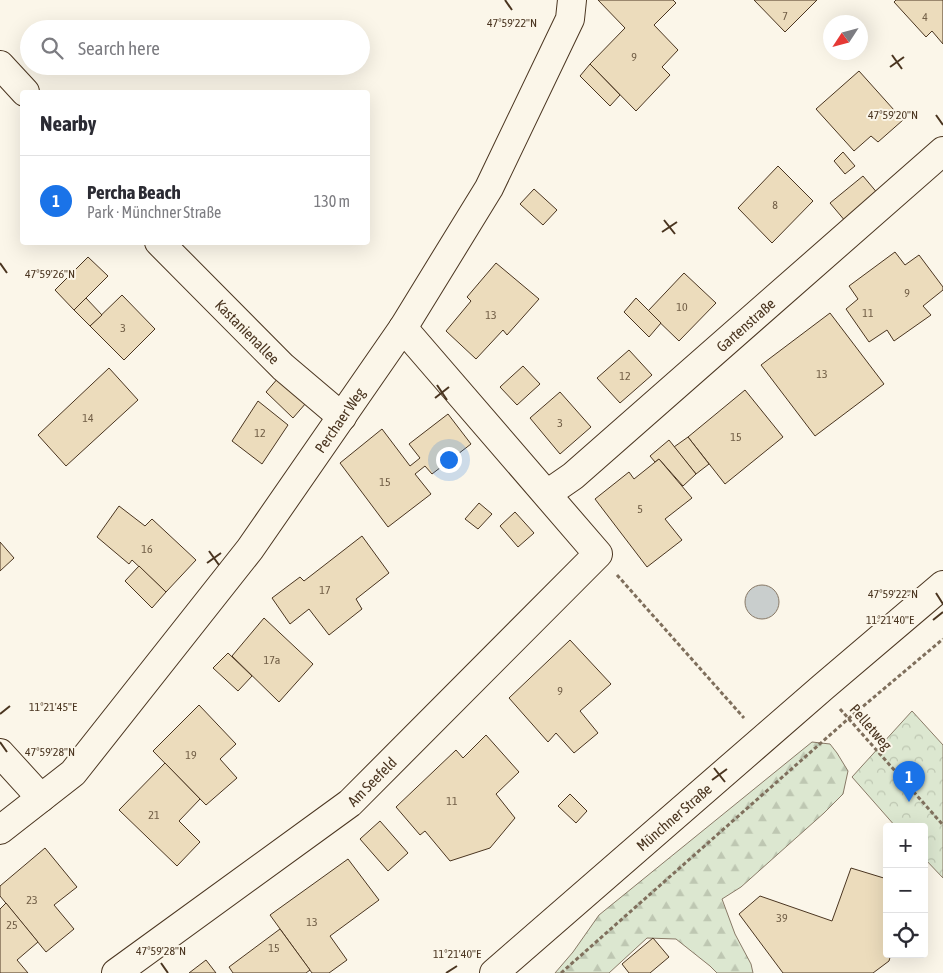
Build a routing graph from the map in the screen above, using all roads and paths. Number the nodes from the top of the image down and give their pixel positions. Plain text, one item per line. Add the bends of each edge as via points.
1 (572, 0) edge
2 (0, 65) edge
3 (23, 90) edge
4 (943, 152) edge
5 (162, 245) edge
6 (403, 328) junction
7 (342, 417) junction
8 (547, 494) junction
9 (598, 554) junction
10 (943, 585) edge
11 (943, 638) edge
12 (822, 687) junction
13 (848, 719) junction
14 (763, 739) junction
15 (0, 753) edge
16 (41, 798) junction
17 (943, 825) edge
18 (0, 830) edge
19 (116, 973) edge
20 (494, 973) edge
21 (561, 973) edge

1 - 6 street, Perchaer Weg via 570,19 489,188
2 - 3 street
4 - 8 street, Gartenstraße via 573,476
5 - 7 street, Kastanienallee via 283,366
6 - 7 street, Perchaer Weg
6 - 8 street
7 - 16 street, Perchaer Weg via 250,549 73,773
8 - 9 street
9 - 14 path
9 - 19 street, Am Seefeld via 350,803
10 - 12 street, Münchner Straße
11 - 13 path
12 - 13 path, Pelletweg
12 - 14 street, Münchner Straße
13 - 17 path, Pelletweg
13 - 21 path
14 - 20 street, Münchner Straße
15 - 16 street
16 - 18 street, Perchaer Weg

